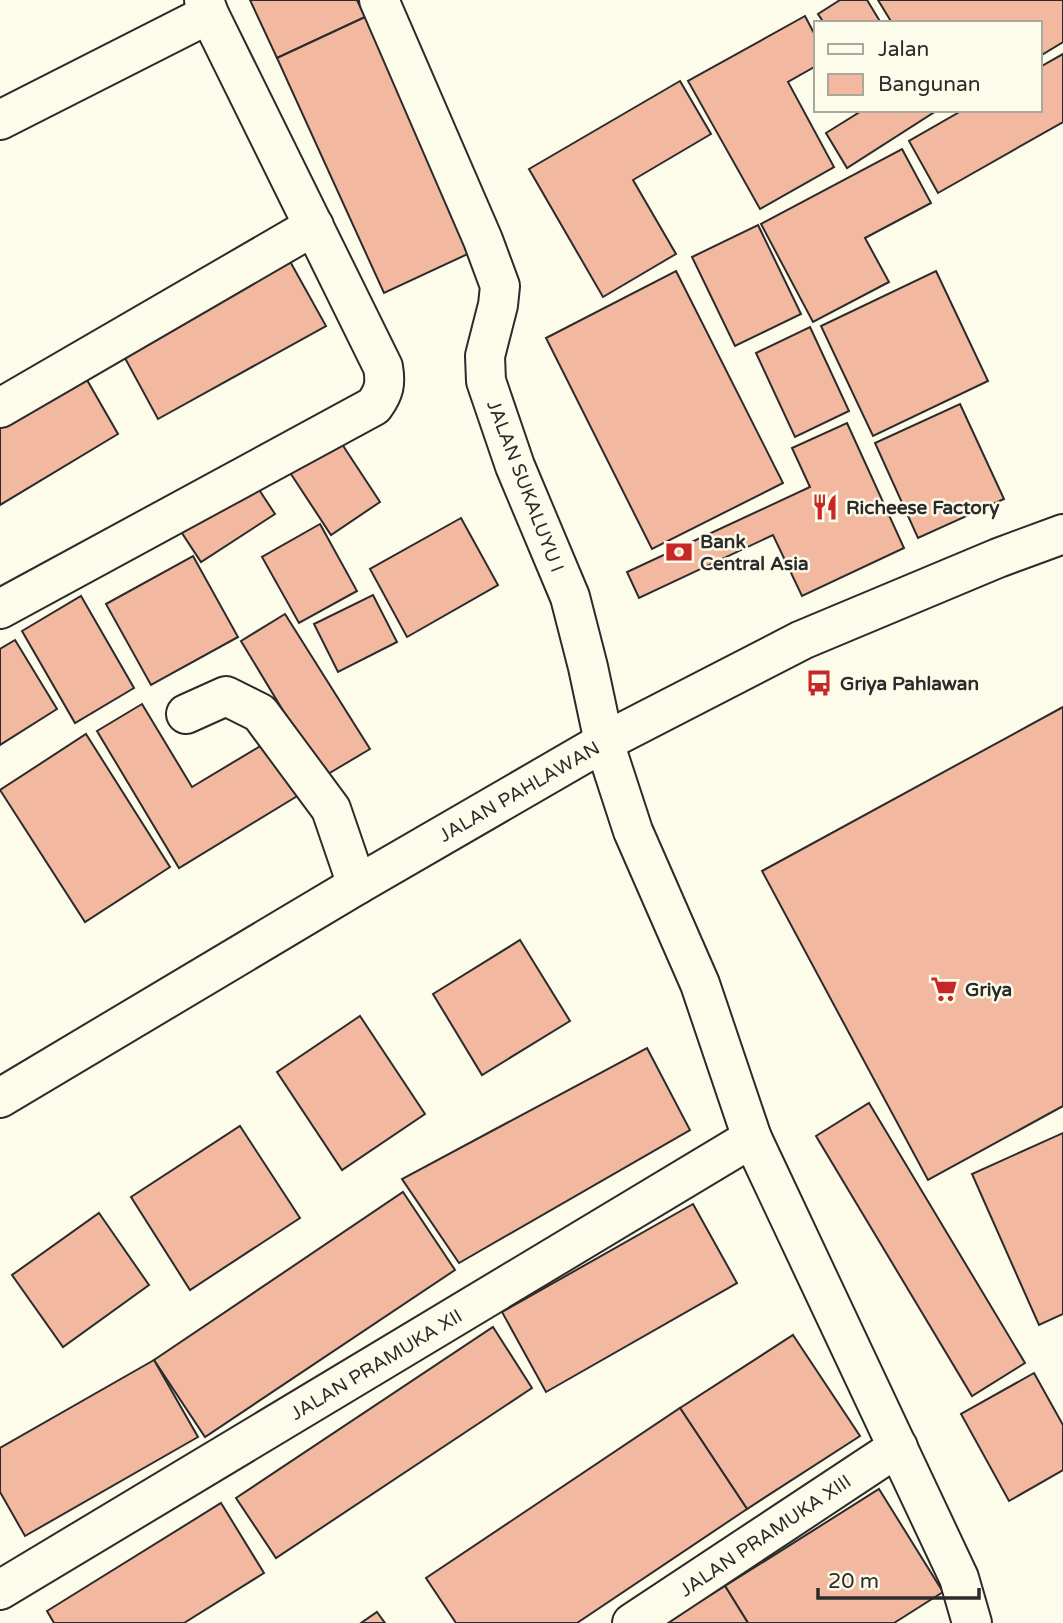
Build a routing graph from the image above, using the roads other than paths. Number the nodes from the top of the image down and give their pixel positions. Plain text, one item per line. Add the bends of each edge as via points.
1 (379, 0) edge
2 (206, 7) edge
3 (0, 120) edge
4 (314, 226) junction
5 (0, 408) edge
6 (1063, 534) edge
7 (0, 609) edge
8 (186, 714) dead end
9 (604, 742) junction
10 (357, 885) junction
11 (0, 1098) edge
12 (752, 1138) junction
13 (898, 1447) junction
14 (0, 1590) edge
15 (632, 1623) edge
16 (972, 1623) edge

1 - 9 street, JALAN SUKALUYU I via 499,286 485,356 486,381 515,467 570,597
2 - 3 street
2 - 4 street
4 - 5 street
4 - 7 street via 383,368 383,394 373,406
6 - 9 street, JALAN PAHLAWAN via 802,640
8 - 10 street via 226,696 260,713 331,809
9 - 10 street, JALAN PAHLAWAN
9 - 12 street, JALAN SUKALUYU I via 632,831 700,984
10 - 11 street, JALAN PAHLAWAN
12 - 13 street, JALAN SUKALUYU I
12 - 14 street, JALAN PRAMUKA XII
13 - 15 street, JALAN PRAMUKA XIII
13 - 16 street, JALAN SUKALUYU I via 959,1577

